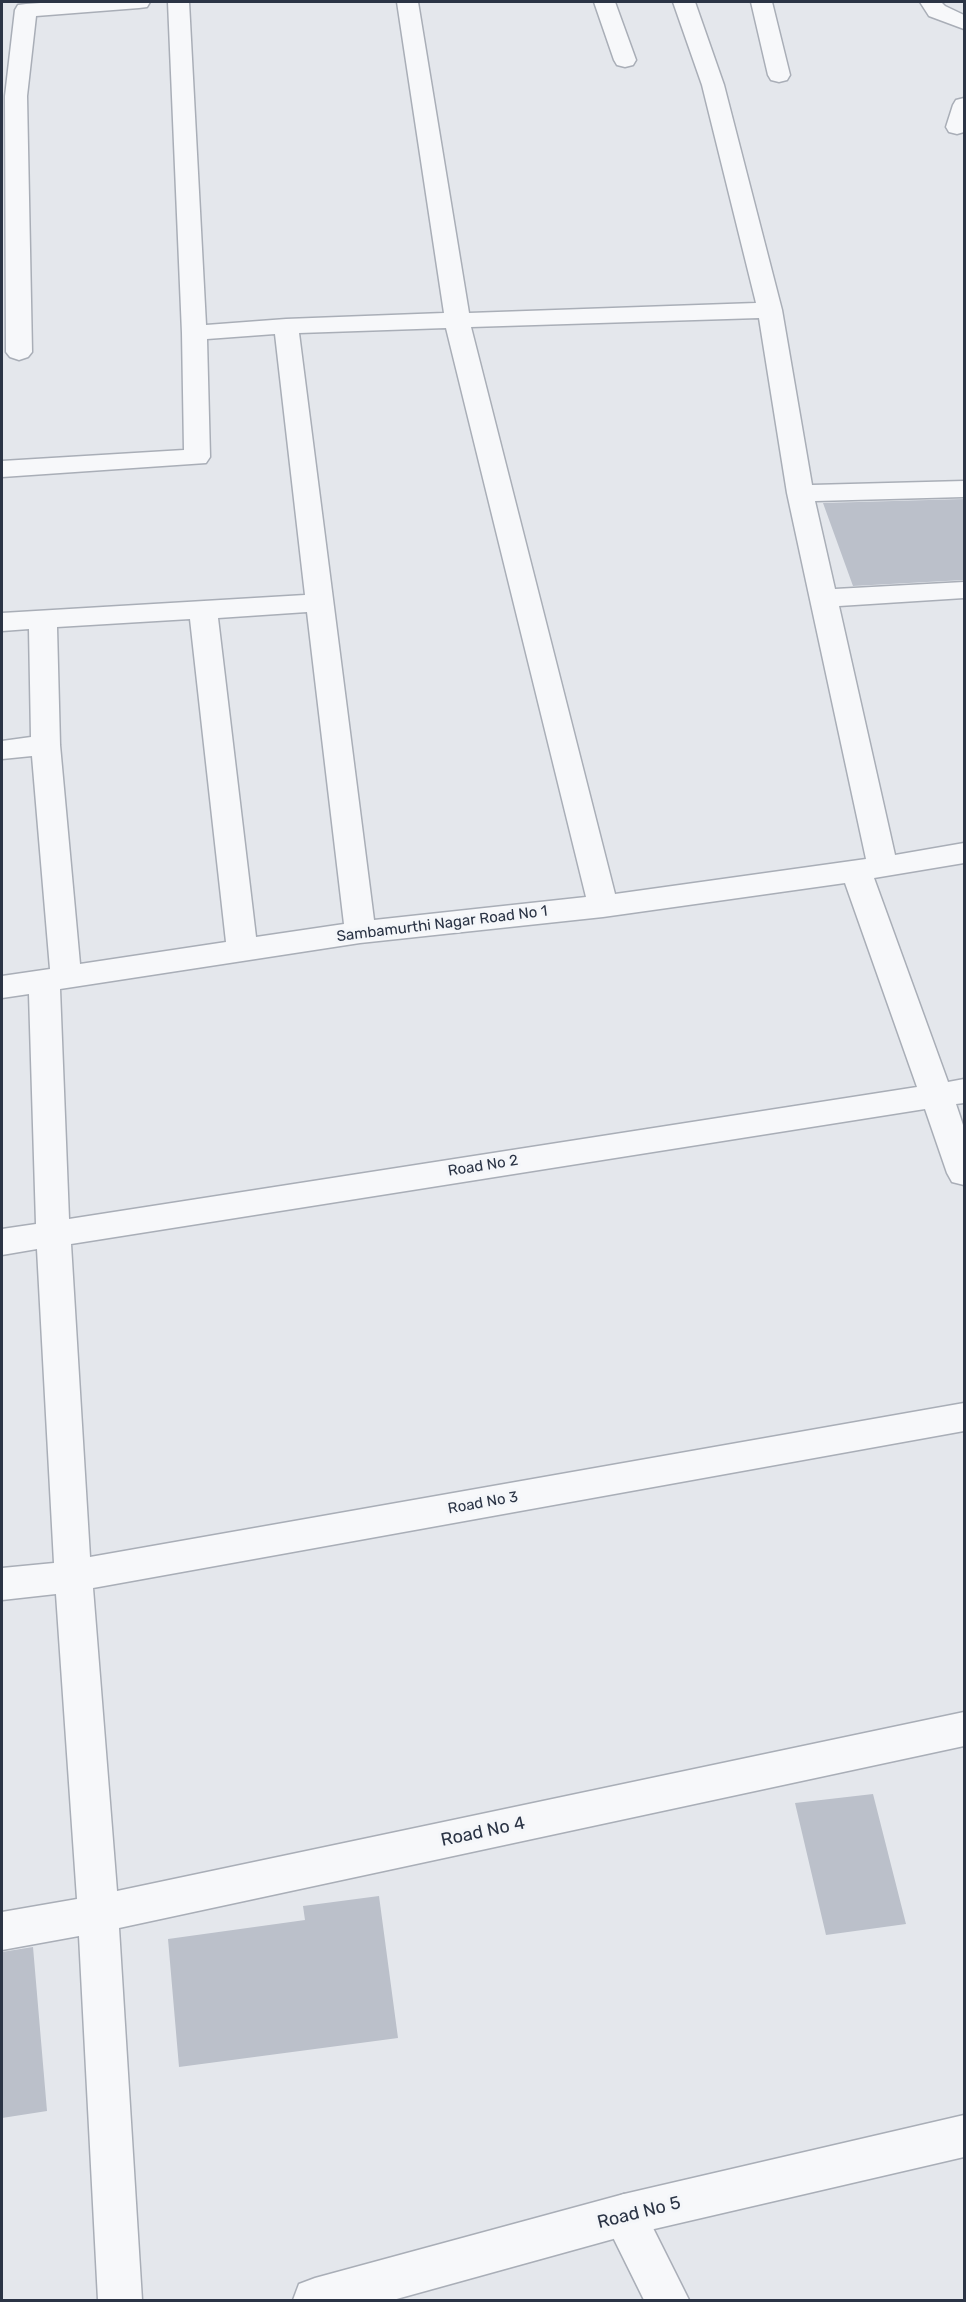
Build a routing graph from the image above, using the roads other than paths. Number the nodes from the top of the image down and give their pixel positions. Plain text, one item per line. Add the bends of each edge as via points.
1 (140, 2) edge
2 (178, 2) edge
3 (407, 2) edge
4 (604, 2) edge
5 (684, 2) edge
6 (761, 2) edge
7 (931, 2) edge
8 (26, 10) junction
9 (2, 14) edge
10 (964, 23) edge
11 (625, 60) dead end
12 (779, 75) dead end
13 (964, 105) edge
14 (957, 127) dead end
15 (770, 310) junction
16 (458, 321) junction
17 (286, 326) junction
18 (194, 333) junction
19 (19, 351) dead end
20 (2, 469) edge
21 (964, 489) edge
22 (800, 494) junction
23 (964, 590) edge
24 (823, 598) junction
25 (320, 603) junction
26 (203, 609) junction
27 (43, 618) junction
28 (2, 622) edge
29 (46, 745) junction
30 (2, 750) edge
31 (964, 853) edge
32 (870, 869) junction
33 (603, 906) junction
34 (360, 932) junction
35 (242, 950) junction
36 (55, 979) junction
37 (2, 987) edge
38 (951, 1093) edge
39 (964, 1173) edge
40 (53, 1234) junction
41 (2, 1242) edge
42 (964, 1418) edge
43 (73, 1576) junction
44 (2, 1584) edge
45 (964, 1729) edge
46 (98, 1914) junction
47 (2, 1931) edge
48 (964, 2136) edge
49 (624, 2215) junction
50 (120, 2301) edge
51 (315, 2301) edge
52 (667, 2301) edge

1 - 8 street
2 - 18 street
3 - 16 street
4 - 11 street
5 - 15 street via 713,85
6 - 12 street
7 - 10 street via 937,11
8 - 9 street
8 - 19 street via 16,96
13 - 14 street
15 - 16 street
15 - 22 street
16 - 17 street
16 - 33 street
17 - 18 street
17 - 25 street
18 - 20 street via 197,457
21 - 22 street
22 - 24 street
23 - 24 street
24 - 32 street
25 - 26 street
25 - 34 street
26 - 27 street
26 - 35 street
27 - 28 street
27 - 29 street
29 - 30 street
29 - 36 street
31 - 32 street, Sambamurthi Nagar Road No 1
32 - 33 street, Sambamurthi Nagar Road No 1
32 - 38 street
33 - 34 street, Sambamurthi Nagar Road No 1
34 - 35 street, Sambamurthi Nagar Road No 1
35 - 36 street, Sambamurthi Nagar Road No 1
36 - 37 street, Sambamurthi Nagar Road No 1
36 - 40 street
38 - 39 street
38 - 40 street, Road No 2
40 - 41 street, Road No 2
40 - 43 street
42 - 43 street, Road No 3
43 - 44 street, Road No 3
43 - 46 street
45 - 46 street, Road No 4
46 - 47 street, Road No 4
46 - 50 street
48 - 49 street, Road No 5
49 - 51 street, Road No 5
49 - 52 street

